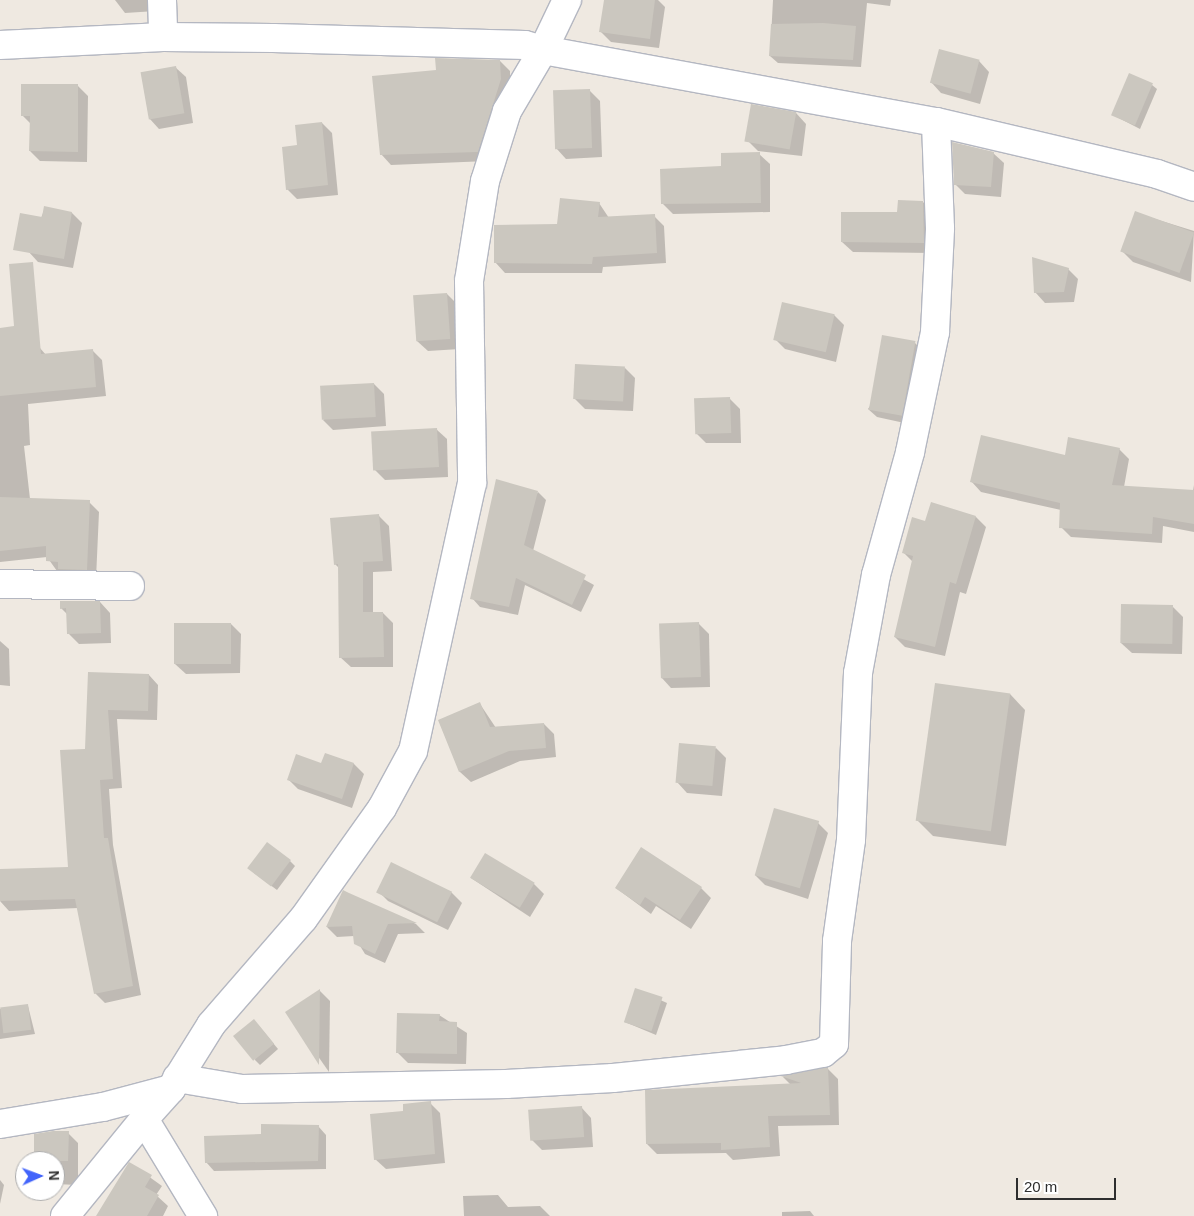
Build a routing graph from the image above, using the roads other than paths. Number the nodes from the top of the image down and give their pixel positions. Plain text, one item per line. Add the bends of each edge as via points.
1 (162, 0) edge
2 (567, 0) edge
3 (163, 37) junction
4 (0, 46) edge
5 (543, 50) junction
6 (936, 122) junction
7 (1194, 187) edge
8 (0, 584) edge
9 (130, 586) dead end
10 (174, 1084) junction
11 (144, 1119) junction
12 (0, 1124) edge
13 (65, 1216) edge
14 (204, 1216) edge

1 - 3 street
2 - 5 street
3 - 4 street
3 - 5 street via 516,45
5 - 6 street
5 - 10 street via 507,111 486,180 469,281 472,483 413,751 382,808 302,919 211,1025
6 - 7 street via 1157,174
6 - 10 street via 940,228 935,332 910,452 876,575 858,673 850,840 837,941 834,1044 823,1053 786,1060 506,1084 242,1089
8 - 9 street
10 - 11 street
10 - 12 street via 103,1107
11 - 13 street
11 - 14 street

